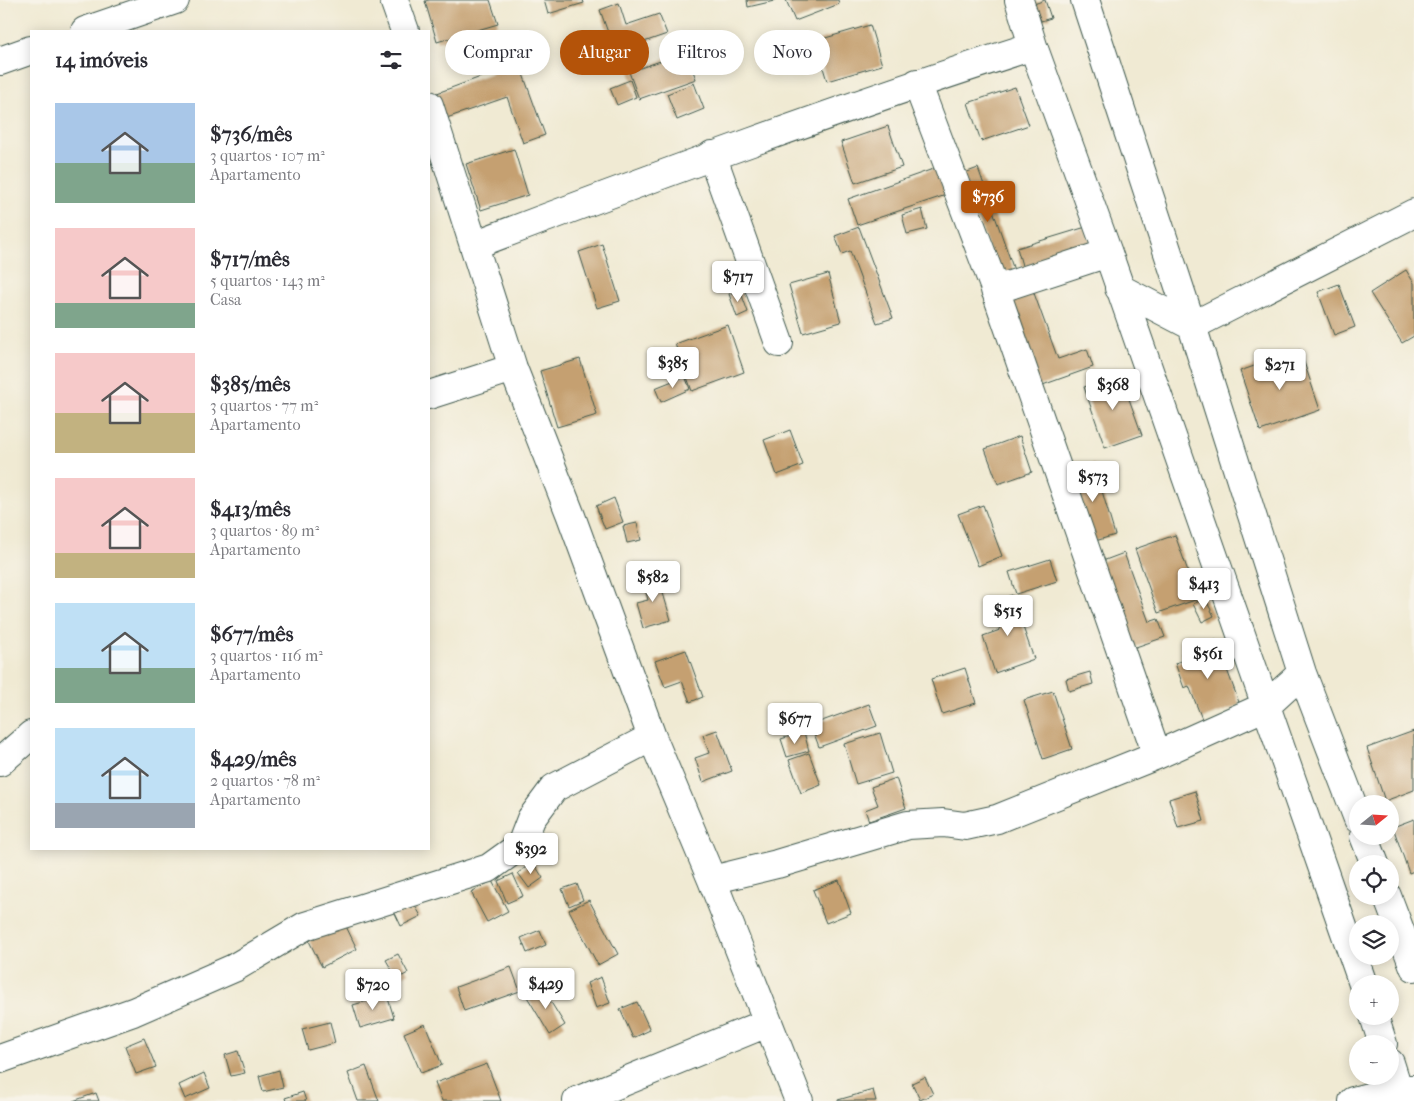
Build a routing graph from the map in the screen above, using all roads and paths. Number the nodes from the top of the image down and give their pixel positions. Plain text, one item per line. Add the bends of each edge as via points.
1 (175, 0) edge
2 (394, 0) edge
3 (1019, 0) edge
4 (1085, 0) edge
5 (88, 30) edge
6 (405, 30) edge
7 (1033, 46) junction
8 (30, 50) edge
9 (0, 61) edge
10 (917, 83) junction
11 (430, 108) edge
12 (712, 155) junction
13 (1414, 213) edge
14 (474, 245) junction
15 (1108, 253) junction
16 (1119, 288) junction
17 (995, 290) junction
18 (1192, 326) junction
19 (779, 343) dead end
20 (513, 368) junction
21 (430, 395) edge
22 (1302, 673) junction
23 (1266, 706) junction
24 (30, 736) edge
25 (652, 737) junction
26 (1157, 754) junction
27 (0, 762) edge
28 (1349, 796) edge
29 (712, 880) junction
30 (1390, 905) edge
31 (1414, 967) edge
32 (1360, 975) edge
33 (767, 1023) junction
34 (0, 1059) edge
35 (1399, 1081) edge
36 (1405, 1093) edge
37 (577, 1101) edge
38 (799, 1101) edge
39 (1353, 1101) edge

1 - 5 street
2 - 6 street
3 - 7 street
4 - 18 street
7 - 10 street
7 - 15 street
8 - 9 street
10 - 12 street
10 - 17 street
11 - 14 street
12 - 14 street
12 - 19 street
13 - 18 street
14 - 20 street
15 - 16 street
15 - 17 street
16 - 18 street
16 - 23 street
17 - 26 street
18 - 22 street
20 - 21 street
20 - 25 street
22 - 23 street
22 - 28 street
23 - 26 street
23 - 32 street
24 - 27 street
25 - 29 street
25 - 34 street via 554,788 531,820 521,845 489,868 305,926 234,968 133,1012
26 - 29 street via 998,818 965,826 943,823 908,825
29 - 33 street
30 - 31 street
33 - 37 street
33 - 38 street
35 - 36 street
36 - 39 street

